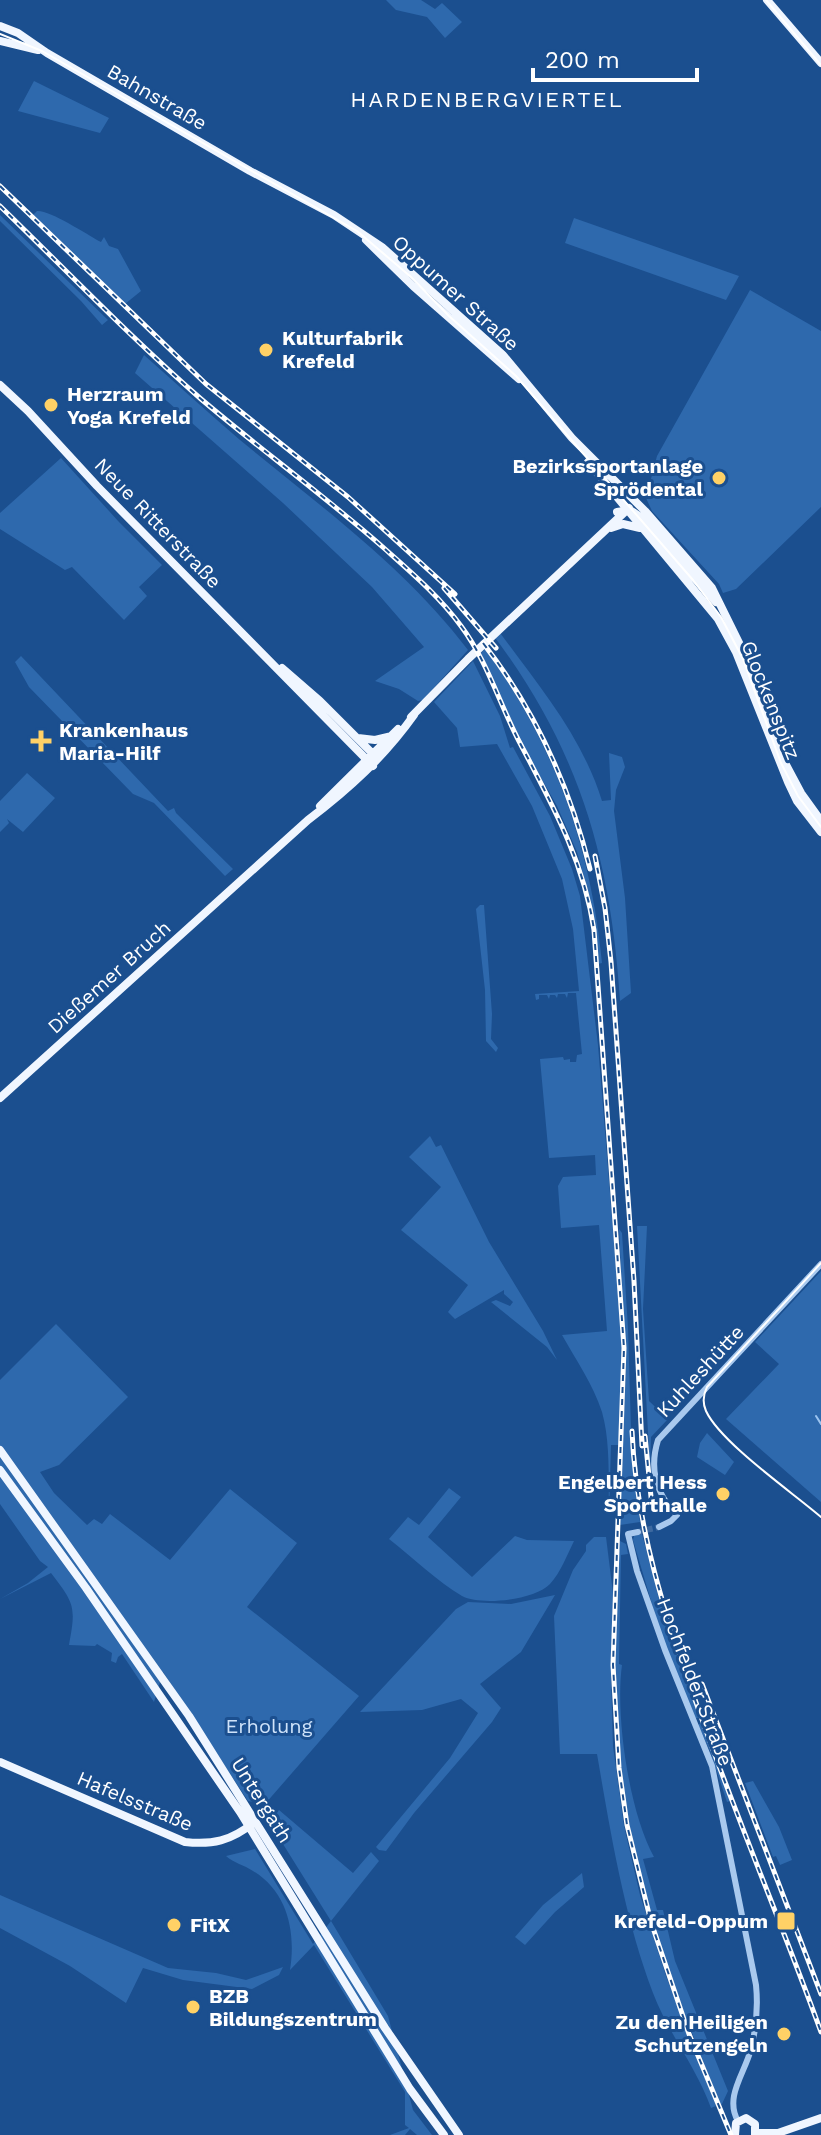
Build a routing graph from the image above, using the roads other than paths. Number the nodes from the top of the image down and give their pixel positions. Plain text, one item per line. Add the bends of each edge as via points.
1 (767, 0) edge
2 (0, 19) edge
3 (0, 26) edge
4 (12, 30) junction
5 (0, 41) edge
6 (47, 53) junction
7 (821, 63) edge
8 (250, 171) joint
9 (0, 385) edge
10 (572, 438) junction
11 (633, 499) junction
12 (623, 509) junction
13 (607, 530) junction
14 (644, 532) junction
15 (556, 576) junction
16 (722, 608) junction
17 (718, 619) joint
18 (266, 655) junction
19 (414, 715) junction
20 (392, 735) junction
21 (357, 738) junction
22 (373, 760) junction
23 (821, 821) edge
24 (821, 832) edge
25 (0, 1098) edge
26 (821, 1264) edge
27 (0, 1450) edge
28 (0, 1470) edge
29 (659, 1527) dead end
30 (638, 1532) dead end
31 (0, 1762) edge
32 (252, 1824) junction
33 (821, 2118) edge
34 (738, 2121) junction
35 (756, 2134) edge
36 (444, 2135) edge
37 (459, 2135) edge
38 (735, 2135) edge

1 - 7 main road
2 - 4 main road
3 - 4 main road, Bahnstraße
4 - 6 main road, Bahnstraße
5 - 6 main road, Bahnstraße
6 - 8 main road, Bahnstraße
8 - 10 main road, Oppumer Straße via 359,232 526,384
9 - 18 main road, Neue Ritterstraße
10 - 11 main road, Oppumer Straße
10 - 12 main road, Oppumer Straße
11 - 12 main road
11 - 16 main road, Oppumer Straße via 704,578
12 - 13 main road
12 - 14 main road, Oppumer Straße
12 - 15 main road
12 - 16 main road via 639,516
13 - 14 main road via 626,524
13 - 15 main road
14 - 17 main road, Oppumer Straße
15 - 19 main road
16 - 23 main road, Glockenspitz via 747,659 784,761
17 - 24 main road, Glockenspitz via 797,801
18 - 21 main road, Neue Ritterstraße
18 - 22 main road, Neue Ritterstraße
19 - 20 main road
19 - 22 main road
20 - 21 main road
20 - 22 main road
21 - 22 main road, Neue Ritterstraße
22 - 25 main road, Dießemer Bruch via 335,789 308,820
26 - 29 street, Kuhleshütte via 658,1440 657,1488 677,1515
27 - 32 main road, Untergath via 189,1716
28 - 32 main road, Untergath
30 - 34 street, Hochfelder Straße via 628,1534 637,1571 712,1766 756,1985 751,2048 732,2097
31 - 32 main road, Hafelsstraße via 185,1842 223,1841
32 - 36 main road, Untergath via 410,2089
32 - 37 main road, Untergath
33 - 35 main road via 778,2133
34 - 35 main road via 750,2120
34 - 38 main road

